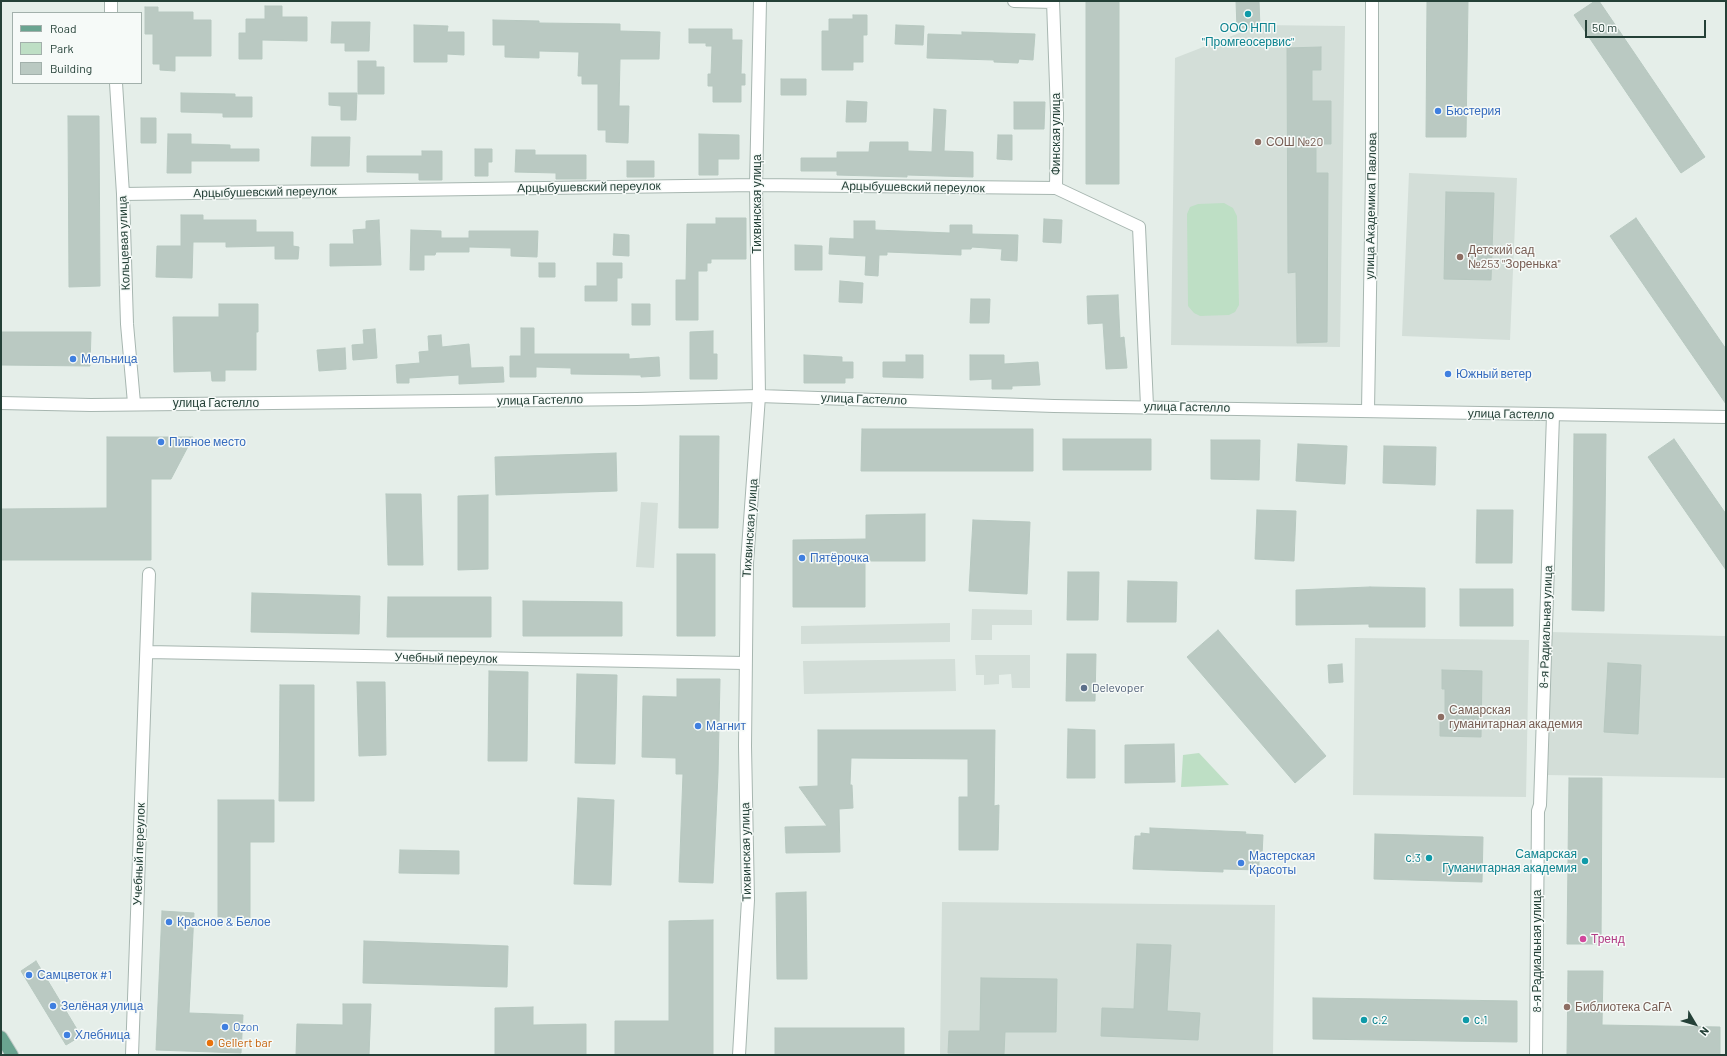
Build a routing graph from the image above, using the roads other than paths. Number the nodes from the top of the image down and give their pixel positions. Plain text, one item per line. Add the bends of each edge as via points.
1 (110, 1) edge
2 (760, 1) edge
3 (1014, 1) edge
4 (1372, 1) edge
5 (1053, 2) edge
6 (111, 12) edge
7 (116, 84) edge
8 (756, 185) junction
9 (1056, 188) junction
10 (123, 194) junction
11 (759, 396) junction
12 (1, 403) edge
13 (134, 403) junction
14 (1147, 406) junction
15 (1368, 410) junction
16 (1553, 415) junction
17 (1726, 417) edge
18 (150, 574) dead end
19 (147, 652) junction
20 (745, 663) junction
21 (1, 1037) edge
22 (12, 1055) edge
23 (132, 1055) edge
24 (739, 1055) edge
25 (1536, 1055) edge

1 - 6 street
2 - 8 street, Тихвинская улица
3 - 5 street
4 - 15 street, улица Академика Павлова
5 - 9 street, Финская улица via 1057,113
7 - 10 street, Кольцевая улица
8 - 9 street, Арцыбушевский переулок
8 - 10 street, Арцыбушевский переулок
8 - 11 street, Тихвинская улица
9 - 14 street, Финская улица via 1139,227
10 - 13 street, Кольцевая улица via 127,324
11 - 13 street, улица Гастелло
11 - 14 street, улица Гастелло via 1054,406
11 - 20 street, Тихвинская улица via 747,563
12 - 13 street, улица Гастелло
14 - 15 street, улица Гастелло
15 - 16 street, улица Гастелло
16 - 17 street, улица Гастелло
16 - 25 street, 8-я Радиальная улица via 1538,811
18 - 19 street, Учебный переулок
19 - 20 street, Учебный переулок
19 - 23 street, Учебный переулок
20 - 24 street, Тихвинская улица via 748,900
21 - 22 main road

